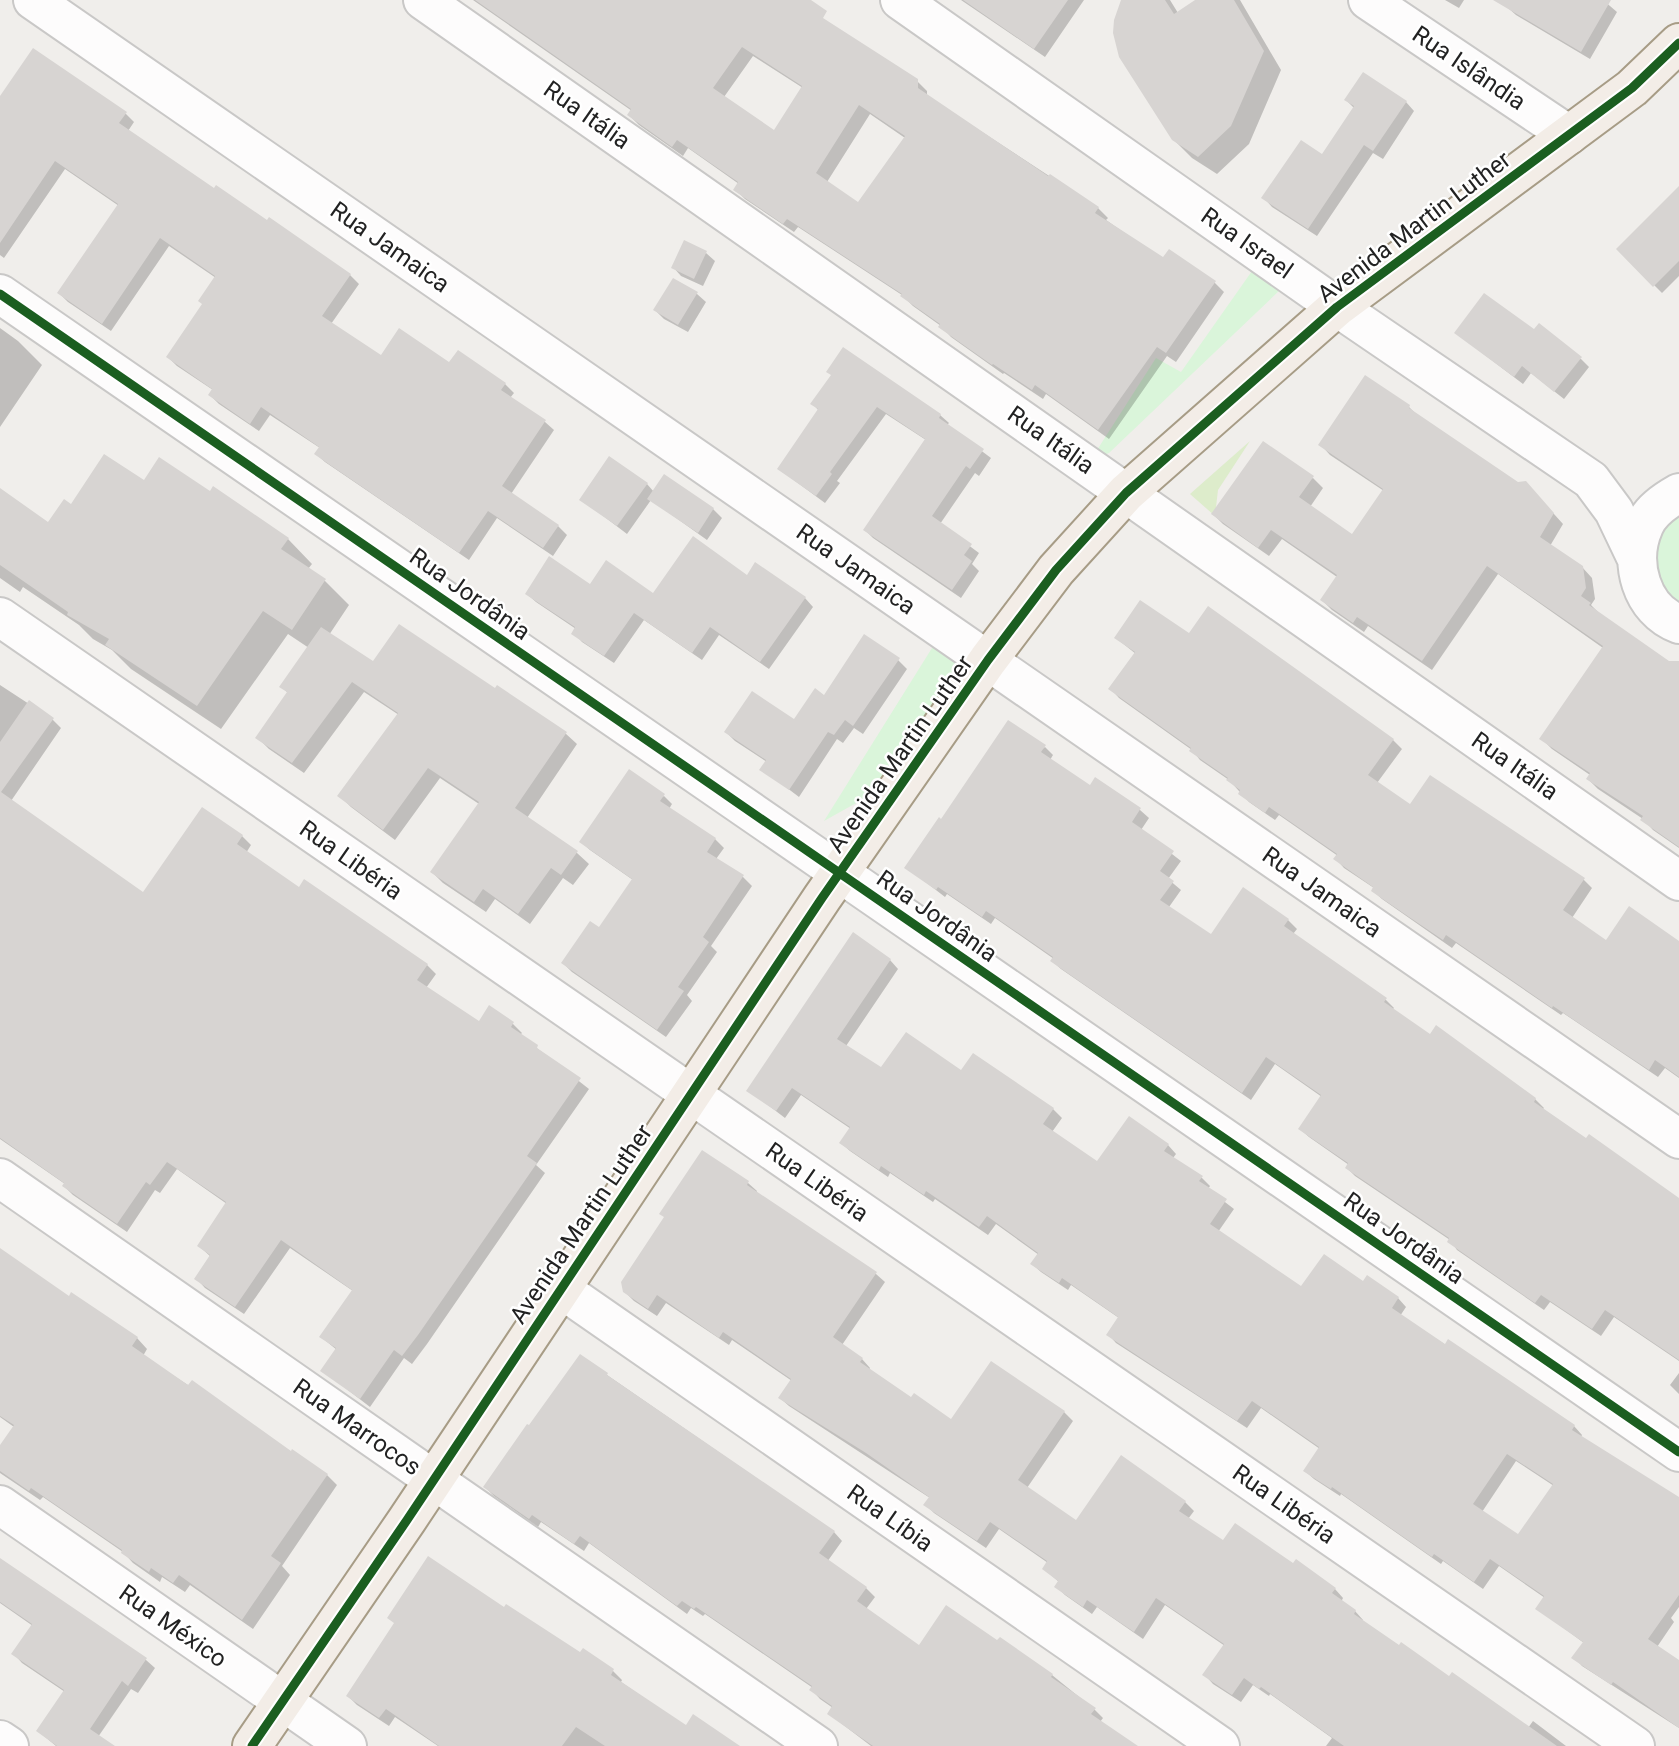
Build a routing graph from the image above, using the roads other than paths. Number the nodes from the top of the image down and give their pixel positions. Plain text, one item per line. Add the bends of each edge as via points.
1 (33, 0) edge
2 (423, 0) edge
3 (900, 0) edge
4 (1368, 0) edge
5 (1679, 43) edge
6 (1569, 135) junction
7 (0, 294) edge
8 (1337, 307) junction
9 (1126, 493) junction
10 (1679, 493) edge
11 (1636, 557) junction
12 (0, 617) edge
13 (1679, 625) edge
14 (988, 660) junction
15 (840, 873) junction
16 (1679, 881) edge
17 (690, 1095) junction
18 (1679, 1139) edge
19 (0, 1178) edge
20 (561, 1289) junction
21 (1679, 1452) edge
22 (433, 1480) junction
23 (0, 1505) edge
24 (282, 1702) junction
25 (0, 1740) edge
26 (9, 1746) edge
27 (252, 1746) edge
28 (347, 1746) edge
29 (818, 1746) edge
30 (1220, 1746) edge
31 (1635, 1746) edge

1 - 14 street, Rua Jamaica
2 - 9 street, Rua Itália
3 - 8 street, Rua Israel
4 - 6 street, Rua Islândia
5 - 6 main road, Avenida Martin Luther via 1632,88
6 - 8 main road, Avenida Martin Luther
7 - 15 street, Rua Jordânia
8 - 9 main road, Avenida Martin Luther
8 - 11 street, Rua Israel via 1591,480 1614,511
9 - 14 main road, Avenida Martin Luther via 1056,570
9 - 16 street, Rua Itália
10 - 11 street via 1662,502 1644,524
11 - 13 street, Rua Israel via 1646,595
12 - 17 street, Rua Libéria
14 - 15 main road, Avenida Martin Luther
14 - 18 street, Rua Jamaica
15 - 17 main road, Avenida Martin Luther
15 - 21 street, Rua Jordânia
17 - 20 main road, Avenida Martin Luther
17 - 31 street, Rua Libéria
19 - 22 street, Rua Marrocos
20 - 22 main road, Avenida Martin Luther
20 - 30 street, Rua Líbia
22 - 24 main road, Avenida Martin Luther
22 - 29 street, Rua Marrocos
23 - 24 street, Rua México
24 - 27 main road, Avenida Martin Luther
24 - 28 street, Rua México
25 - 26 street

